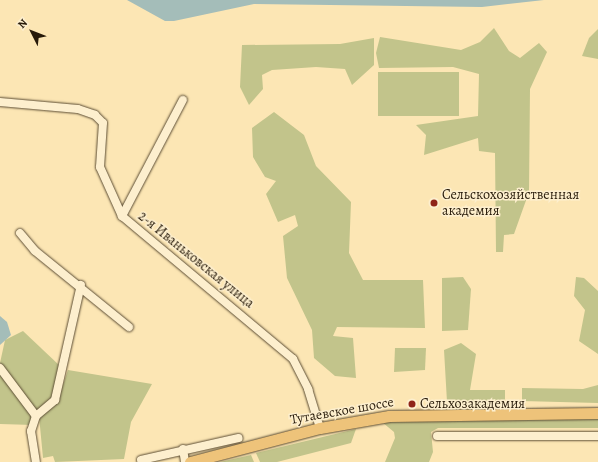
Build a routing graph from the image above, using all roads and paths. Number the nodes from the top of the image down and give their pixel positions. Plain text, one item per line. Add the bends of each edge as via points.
1 (183, 100) dead end
2 (0, 102) edge
3 (122, 216) junction
4 (20, 233) dead end
5 (81, 285) junction
6 (130, 327) dead end
7 (0, 368) edge
8 (598, 413) edge
9 (36, 416) junction
10 (320, 428) junction
11 (437, 436) dead end
12 (598, 436) edge
13 (239, 438) dead end
14 (182, 449) junction
15 (141, 460) dead end
16 (36, 462) edge
17 (185, 462) edge
18 (190, 462) edge

1 - 3 street
2 - 3 street, 2-я Иваньковская улица via 78,109 95,115 103,123 100,167
3 - 10 street, 2-я Иваньковская улица via 293,359 308,388
4 - 5 street via 36,251
5 - 6 street
5 - 9 street via 55,400
7 - 9 street
8 - 10 main road, Тутаевское шоссе via 389,416
9 - 16 street via 31,431
10 - 18 main road, Тутаевское шоссе
11 - 12 street
13 - 14 street
14 - 15 street
14 - 17 street

